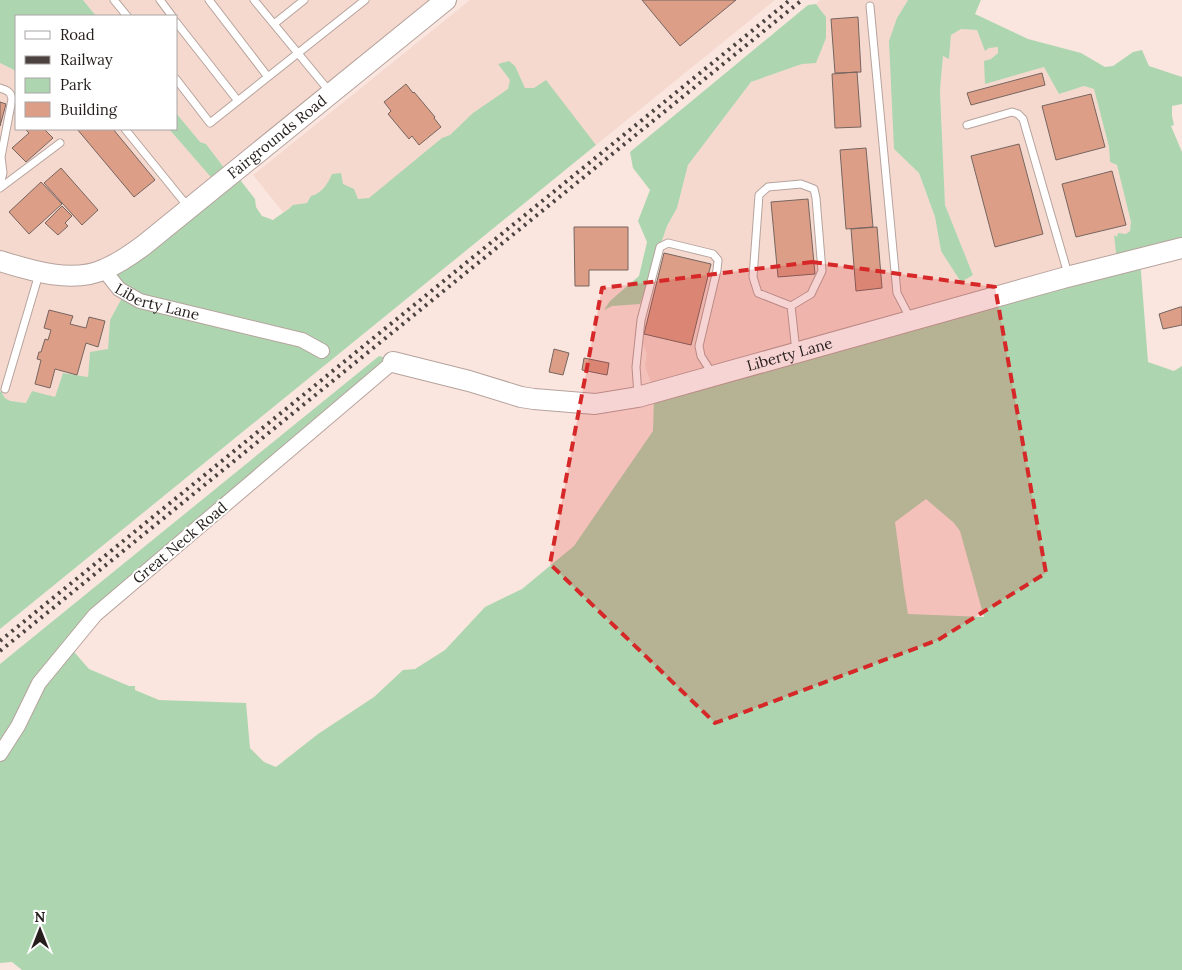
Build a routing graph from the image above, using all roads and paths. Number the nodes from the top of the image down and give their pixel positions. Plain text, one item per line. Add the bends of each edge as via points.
1 (114, 0) edge
2 (160, 0) edge
3 (209, 0) edge
4 (254, 0) edge
5 (304, 0) edge
6 (365, 0) edge
7 (446, 0) edge
8 (870, 6) dead end
9 (126, 15) edge
10 (171, 15) edge
11 (274, 24) junction
12 (178, 25) edge
13 (298, 53) junction
14 (268, 77) junction
15 (178, 82) edge
16 (0, 88) edge
17 (332, 93) junction
18 (238, 101) junction
19 (966, 125) dead end
20 (125, 130) edge
21 (60, 142) dead end
22 (0, 184) edge
23 (0, 188) edge
24 (190, 208) junction
25 (1182, 248) edge
26 (0, 261) edge
27 (104, 270) junction
28 (40, 271) junction
29 (1069, 276) junction
30 (792, 306) junction
31 (911, 321) junction
32 (322, 351) dead end
33 (796, 354) junction
34 (393, 362) joint
35 (714, 377) junction
36 (5, 389) dead end
37 (638, 397) junction
38 (0, 754) edge

1 - 9 lane
2 - 10 lane
3 - 14 lane
4 - 11 lane
5 - 11 lane
6 - 13 lane
7 - 17 street, Fairgrounds Road
8 - 31 lane via 897,293
11 - 13 lane
12 - 18 lane
13 - 14 lane
13 - 17 lane
14 - 18 lane
15 - 18 lane via 210,123
16 - 22 lane via 8,90 12,99 1,157 3,173
17 - 24 street, Fairgrounds Road
19 - 29 lane via 1012,112 1023,119
20 - 24 lane
21 - 23 lane
24 - 27 street, Fairgrounds Road via 144,245
25 - 29 street, Liberty Lane
26 - 28 street, Liberty Lane
27 - 28 street, Liberty Lane via 70,276
27 - 32 street, Liberty Lane via 119,289 140,301 302,340
28 - 36 lane
29 - 31 street, Liberty Lane
30 - 30 lane via 758,293 753,276 759,195 768,187 801,184 814,189 822,272 811,294
30 - 33 lane
31 - 33 street, Liberty Lane
33 - 35 street, Liberty Lane
34 - 37 street, Liberty Lane via 534,399 595,404
34 - 38 street, Great Neck Road via 95,615 39,683
35 - 37 street, Liberty Lane
35 - 37 lane via 698,346 718,260 713,254 668,243 660,247 641,320 636,366

